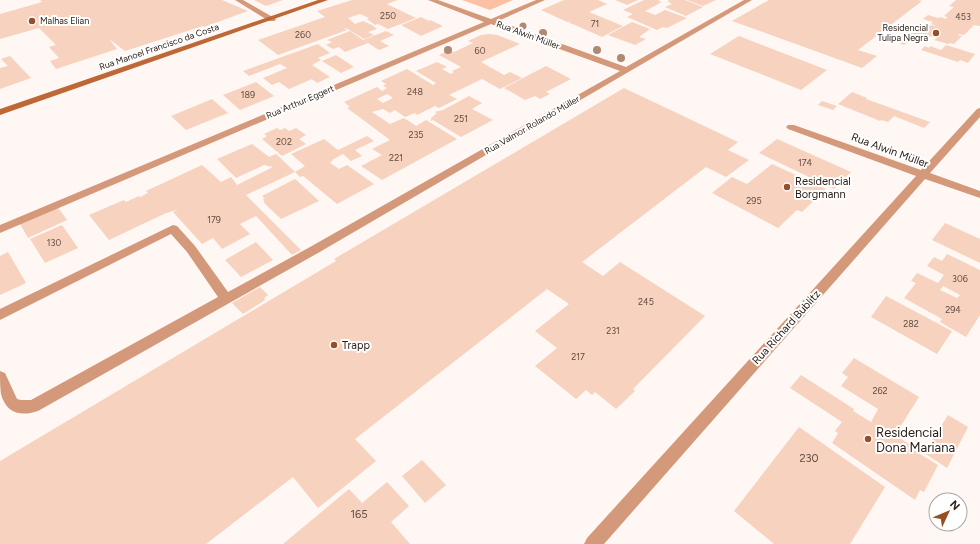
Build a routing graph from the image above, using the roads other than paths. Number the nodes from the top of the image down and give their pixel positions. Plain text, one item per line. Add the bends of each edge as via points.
1 (238, 0) edge
2 (324, 0) edge
3 (431, 0) edge
4 (542, 0) edge
5 (750, 0) edge
6 (272, 18) junction
7 (491, 22) junction
8 (626, 70) junction
9 (980, 111) edge
10 (0, 112) edge
11 (791, 127) dead end
12 (923, 175) junction
13 (980, 195) edge
14 (0, 228) edge
15 (226, 299) junction
16 (0, 315) edge
17 (0, 377) edge
18 (593, 544) edge

1 - 6 street
2 - 6 main road, Rua Manoel Francisco da Costa
3 - 7 street, Rua Alwin Müller
4 - 7 street, Rua Arthur Eggert
5 - 8 street, Rua Valmor Rolando Müller
6 - 10 main road, Rua Manoel Francisco da Costa
7 - 8 street, Rua Alwin Müller
7 - 14 street, Rua Arthur Eggert
8 - 15 street, Rua Valmor Rolando Müller
9 - 12 street, Rua Richard Bublitz
11 - 12 street, Rua Alwin Müller
12 - 13 street, Rua Alwin Müller
12 - 18 street, Rua Richard Bublitz
15 - 16 street via 174,229
15 - 17 street, Rua Valmor Rolando Müller via 33,406 19,407 12,403

